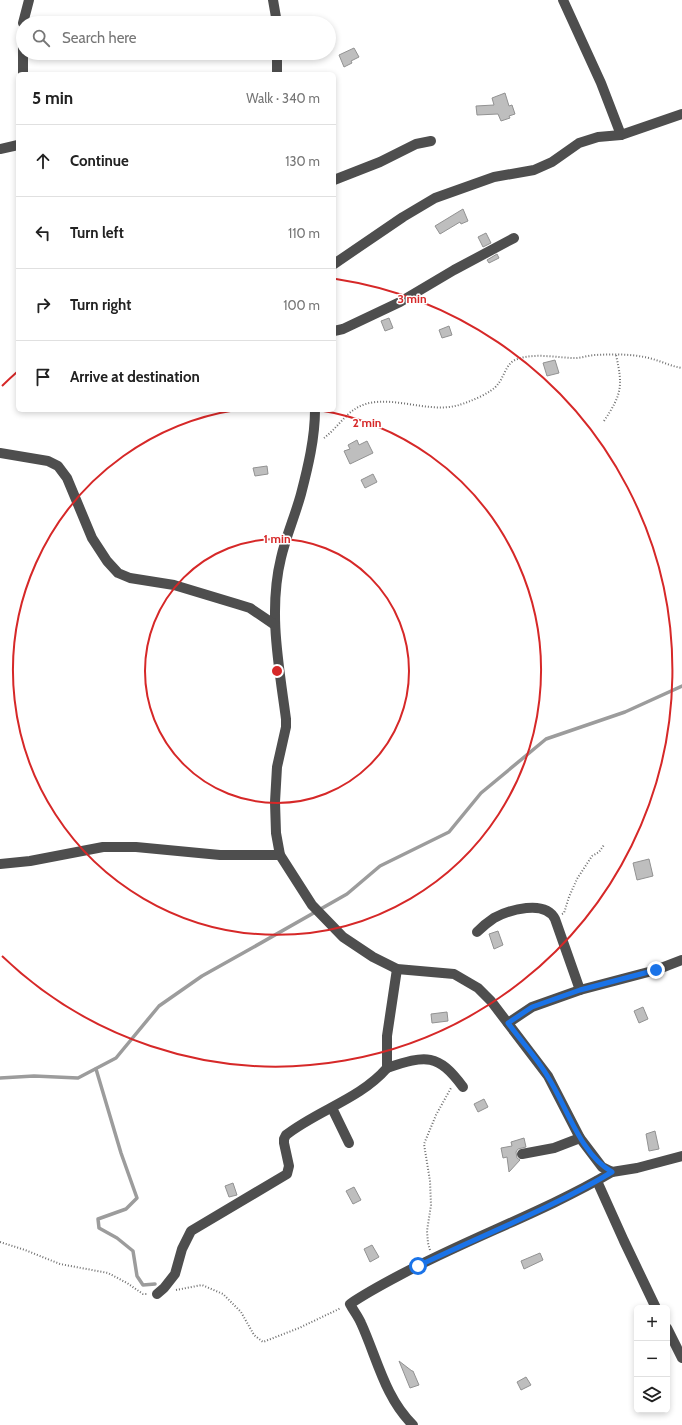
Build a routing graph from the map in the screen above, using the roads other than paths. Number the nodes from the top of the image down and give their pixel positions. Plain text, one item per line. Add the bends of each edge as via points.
1 (29, 0) edge
2 (273, 0) edge
3 (563, 0) edge
4 (25, 16) edge
5 (276, 16) edge
6 (23, 60) edge
7 (277, 60) edge
8 (23, 72) edge
9 (277, 72) edge
10 (682, 114) edge
11 (620, 135) junction
12 (431, 140) dead end
13 (16, 145) edge
14 (0, 149) edge
15 (336, 179) edge
16 (514, 238) dead end
17 (336, 263) edge
18 (336, 331) edge
19 (316, 412) edge
20 (0, 453) edge
21 (275, 625) junction
22 (280, 855) junction
23 (0, 864) edge
24 (477, 932) dead end
25 (682, 960) edge
26 (397, 969) junction
27 (580, 990) junction
28 (508, 1023) junction
29 (387, 1068) junction
30 (460, 1083) road end
31 (332, 1108) junction
32 (580, 1138) junction
33 (349, 1143) dead end
34 (522, 1154) dead end
35 (682, 1156) edge
36 (612, 1172) junction
37 (597, 1181) junction
38 (157, 1294) road end
39 (655, 1305) edge
40 (670, 1334) edge
41 (682, 1358) edge
42 (413, 1425) edge

1 - 4 street
2 - 5 street
3 - 11 street via 601,83
6 - 8 street
7 - 9 street
10 - 11 street
11 - 17 street via 598,136 579,143 552,162 534,170 494,177 435,198 402,217
12 - 15 street via 416,144
13 - 14 street
16 - 18 street via 400,302
19 - 21 street via 301,494 280,558
20 - 21 street via 48,461 58,466 68,478 92,538 118,573 130,578 174,585 250,608
21 - 22 street via 286,719 277,767 275,802
22 - 23 street via 220,856 136,847 102,847
22 - 26 street via 312,905 343,937
24 - 27 street via 493,919 521,908 545,910 555,919
25 - 27 street via 656,970
26 - 28 street via 454,974 478,988
26 - 29 street via 387,1036
27 - 28 street via 532,1007
28 - 32 street via 548,1076
29 - 30 street via 410,1061 430,1059 446,1067
29 - 31 street via 359,1092
31 - 33 street
31 - 38 street via 286,1136 284,1143 289,1166 287,1174 191,1231 175,1274
32 - 34 street via 554,1148
32 - 36 street via 602,1167
35 - 36 street
36 - 37 street
37 - 39 street
37 - 42 street via 432,1259 362,1295 350,1304 394,1402
40 - 41 street

